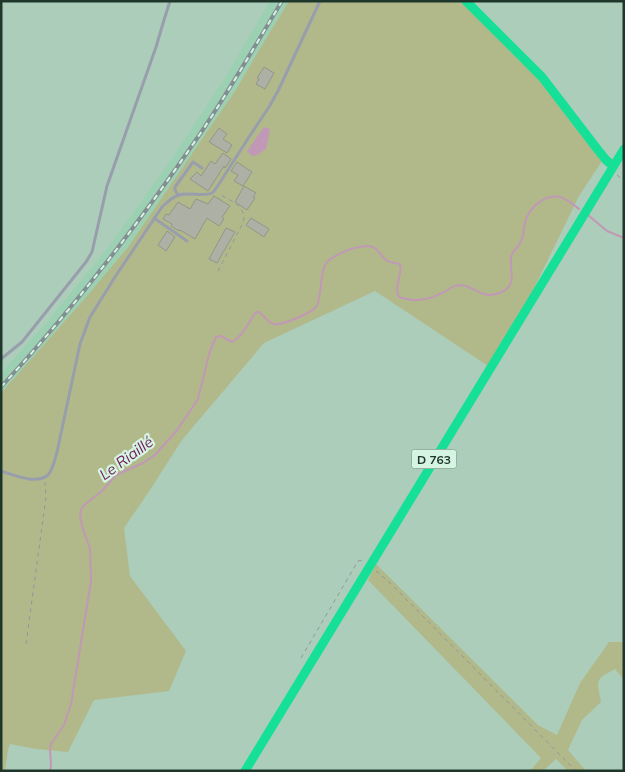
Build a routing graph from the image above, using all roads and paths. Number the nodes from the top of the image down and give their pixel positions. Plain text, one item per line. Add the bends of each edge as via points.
1 (170, 1) edge
2 (320, 1) edge
3 (466, 1) edge
4 (624, 149) edge
5 (613, 166) junction
6 (202, 168) dead end
7 (214, 191) junction
8 (178, 195) junction
9 (154, 218) junction
10 (187, 240) dead end
11 (218, 271) dead end
12 (1, 359) edge
13 (1, 471) edge
14 (44, 476) junction
15 (370, 567) junction
16 (26, 644) dead end
17 (301, 658) dead end
18 (245, 771) edge
19 (576, 771) edge

1 - 12 lane via 151,64 106,186 92,252 22,342
2 - 7 lane via 274,99
3 - 5 main road via 537,71
4 - 5 main road, D 763
5 - 15 main road, D 763
6 - 8 lane via 193,162 175,187
7 - 8 lane
7 - 11 path via 240,207 245,217
8 - 9 lane
9 - 10 lane
9 - 14 lane via 90,318 77,358 57,452 52,469
13 - 14 lane via 23,478
14 - 16 path via 46,497
15 - 17 path via 363,560 358,561
15 - 18 main road, D 763
15 - 19 path via 389,582

